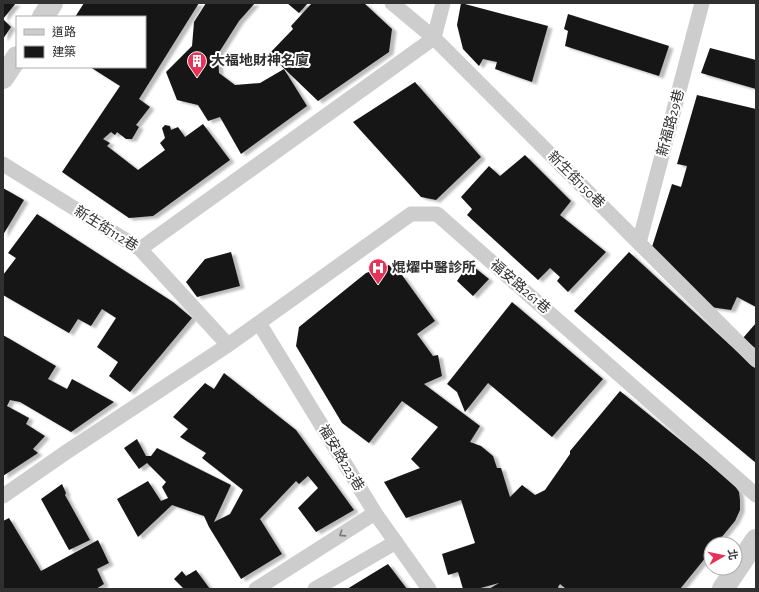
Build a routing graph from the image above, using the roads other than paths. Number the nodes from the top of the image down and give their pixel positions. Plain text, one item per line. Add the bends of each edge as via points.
1 (52, 3) edge
2 (392, 3) edge
3 (443, 3) edge
4 (702, 3) edge
5 (44, 16) edge
6 (434, 38) junction
7 (16, 58) edge
8 (3, 78) edge
9 (3, 164) edge
10 (639, 243) junction
11 (140, 249) junction
12 (259, 323) junction
13 (228, 345) junction
14 (756, 360) edge
15 (756, 495) edge
16 (3, 496) edge
17 (375, 513) junction
18 (756, 540) edge
19 (396, 542) junction
20 (256, 589) edge
21 (315, 589) edge
22 (429, 589) edge
23 (724, 589) edge

1 - 5 street
2 - 6 lane, 新生街150巷
3 - 6 lane
4 - 10 lane, 新福路29巷
6 - 10 lane, 新生街150巷
6 - 11 lane
7 - 8 street
9 - 11 lane, 新生街112巷
10 - 14 lane, 新生街150巷
11 - 13 lane, 新生街112巷
12 - 13 lane, 福安路261巷
12 - 15 lane, 福安路261巷 via 411,214 437,214
12 - 17 lane, 福安路223巷
13 - 16 lane, 福安路261巷
17 - 19 lane, 福安路223巷
17 -> 20 lane
18 - 23 street
19 - 21 lane
19 - 22 lane, 福安路223巷

